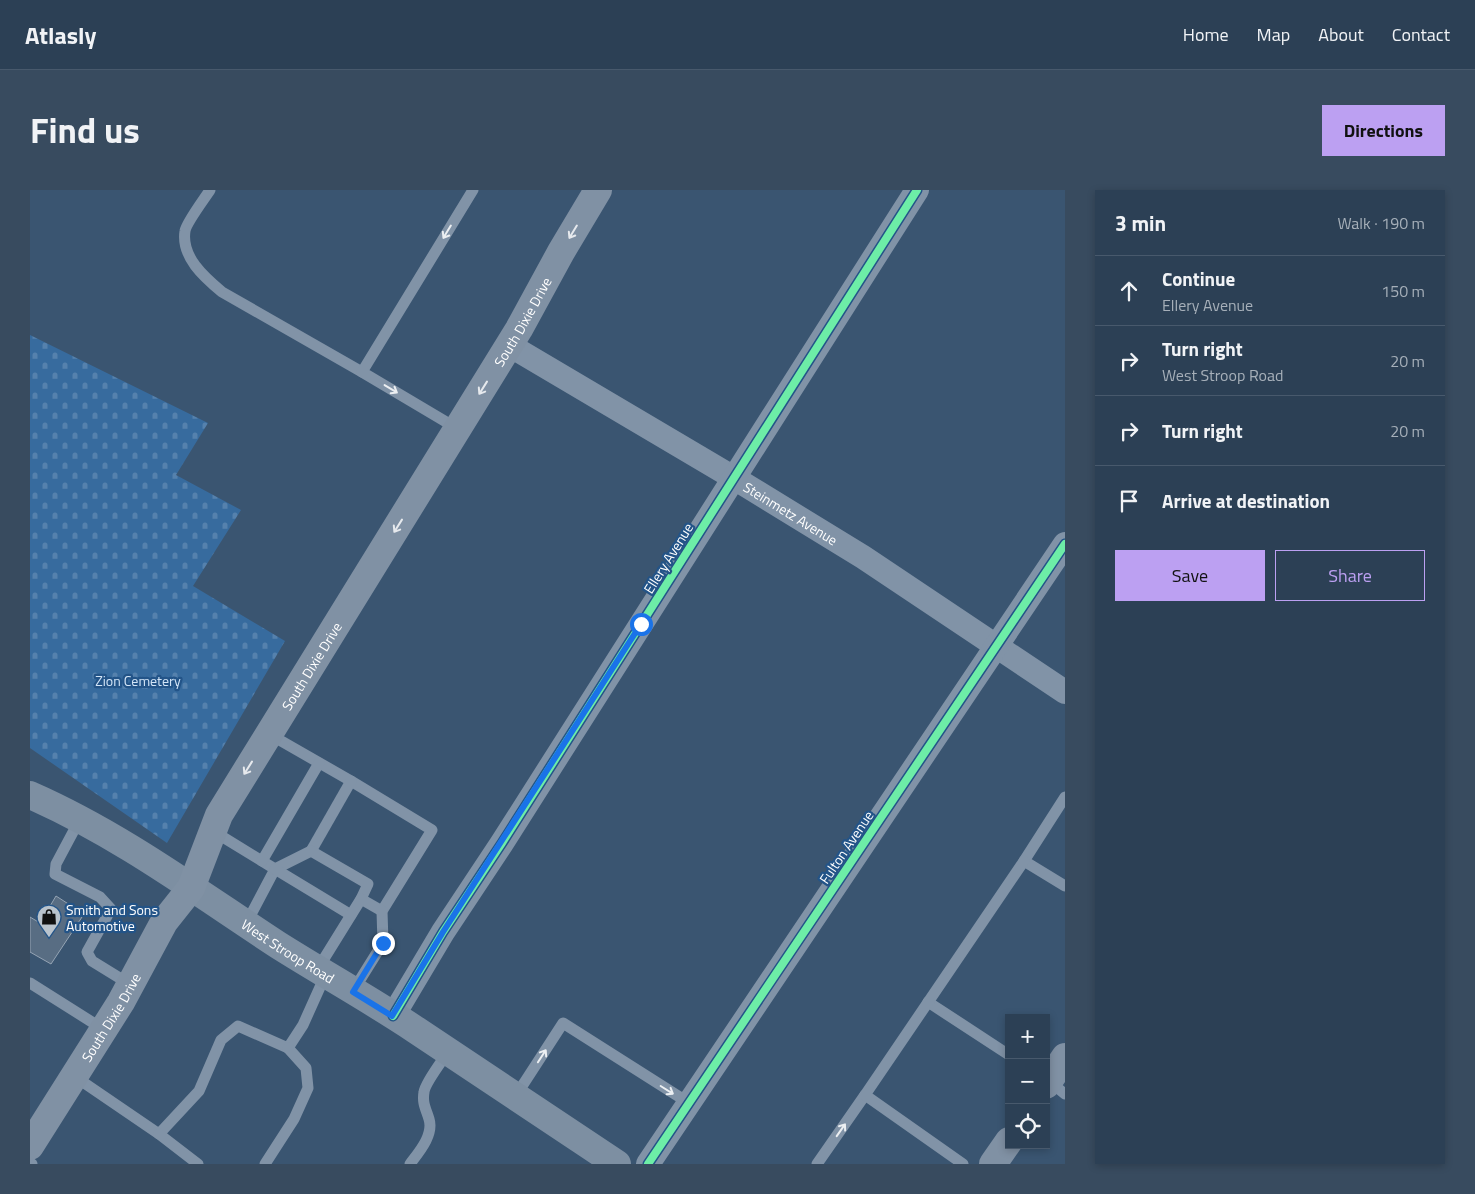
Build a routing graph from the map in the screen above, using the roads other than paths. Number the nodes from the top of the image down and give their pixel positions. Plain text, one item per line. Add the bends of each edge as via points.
1 (210, 190) edge
2 (472, 190) edge
3 (598, 190) edge
4 (917, 190) edge
5 (509, 345) junction
6 (362, 372) junction
7 (458, 429) junction
8 (734, 478) junction
9 (1065, 544) edge
10 (997, 646) junction
11 (1065, 692) edge
12 (269, 734) junction
13 (319, 763) junction
14 (351, 781) junction
15 (1065, 797) edge
16 (34, 800) edge
17 (80, 819) junction
18 (213, 831) junction
19 (311, 851) junction
20 (262, 861) junction
21 (1024, 861) junction
22 (275, 869) junction
23 (1065, 886) edge
24 (191, 888) junction
25 (361, 899) junction
26 (382, 910) junction
27 (351, 915) junction
28 (246, 924) junction
29 (321, 973) junction
30 (30, 983) edge
31 (131, 985) junction
32 (353, 992) junction
33 (928, 1002) junction
34 (392, 1016) junction
35 (103, 1030) junction
36 (288, 1048) junction
37 (448, 1052) junction
38 (1005, 1052) edge
39 (1065, 1057) edge
40 (74, 1076) junction
41 (1052, 1085) edge
42 (865, 1095) junction
43 (515, 1097) junction
44 (689, 1104) junction
45 (159, 1134) junction
46 (30, 1146) edge
47 (1005, 1147) edge
48 (198, 1164) edge
49 (265, 1164) edge
50 (410, 1164) edge
51 (617, 1164) edge
52 (648, 1164) edge
53 (817, 1164) edge
54 (963, 1164) edge
55 (993, 1164) edge

1 - 6 lane via 185,229 186,250 202,275 222,292
2 -> 6 lane
3 -> 5 main road, South Dixie Drive
4 - 8 street, Ellery Avenue
5 -> 7 main road, South Dixie Drive
5 - 8 street, Steinmetz Avenue
6 -> 7 lane
7 -> 12 main road, South Dixie Drive
8 - 10 street, Steinmetz Avenue via 863,557
8 - 34 street, Ellery Avenue
9 - 10 street, Fulton Avenue
10 - 11 street, Steinmetz Avenue
10 - 44 street, Fulton Avenue
12 - 13 lane
12 -> 18 main road, South Dixie Drive
13 - 14 lane
13 - 20 lane
14 - 19 lane
14 - 26 lane via 432,830
15 - 21 lane
16 - 17 main road, West Stroop Road
17 - 24 main road, West Stroop Road via 148,857
17 - 31 lane via 56,864 55,874 100,896 111,909 88,952 92,961
18 - 20 lane
18 - 24 main road, South Dixie Drive
19 - 22 lane
19 - 25 lane via 368,884
20 - 22 lane
21 - 23 lane
21 - 33 lane
22 - 27 lane
22 - 28 lane
24 - 28 main road, West Stroop Road
24 - 31 main road, South Dixie Drive via 164,922
25 - 26 lane
25 - 27 lane
26 - 32 lane via 383,943
27 - 29 lane
28 - 29 main road, West Stroop Road
29 - 32 main road, West Stroop Road
29 - 36 lane via 303,1025
30 - 35 lane
31 - 35 main road, South Dixie Drive
32 - 34 main road, West Stroop Road
33 - 38 lane
33 - 42 lane
34 - 37 main road, West Stroop Road
35 - 40 main road, South Dixie Drive
36 - 45 lane via 238,1026 221,1040 199,1091
36 - 49 lane via 306,1068 308,1088 294,1119
37 - 43 main road, West Stroop Road
37 - 50 lane via 424,1091 423,1105 430,1121 428,1135
39 - 41 main road
40 - 45 lane
40 - 46 main road, South Dixie Drive
53 -> 42 lane
42 - 54 lane
43 -> 44 lane via 563,1023
43 - 51 main road, West Stroop Road
44 - 52 street, Fulton Avenue
45 - 48 lane
47 - 55 main road

